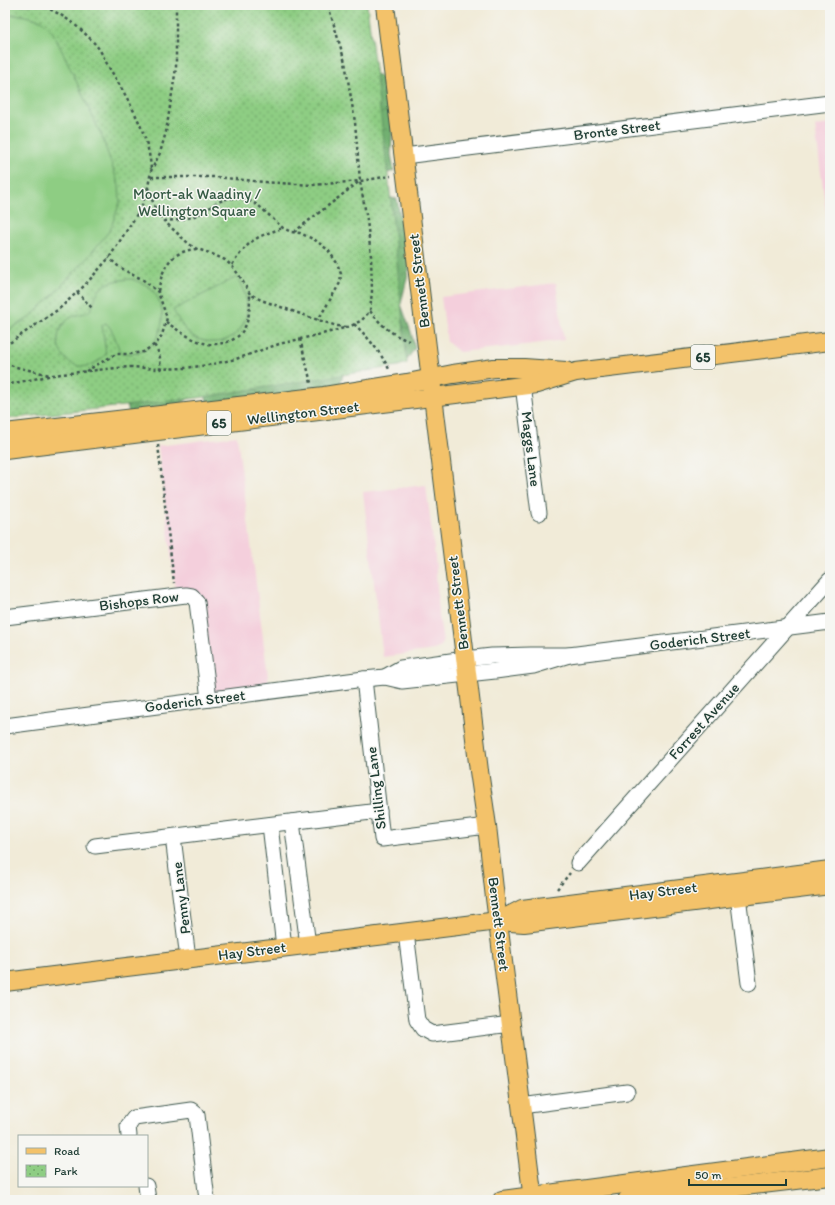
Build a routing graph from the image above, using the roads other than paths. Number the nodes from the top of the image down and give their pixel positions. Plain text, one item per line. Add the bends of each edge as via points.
1 (385, 5) edge
2 (830, 103) edge
3 (404, 156) junction
4 (830, 341) edge
5 (576, 372) junction
6 (431, 378) junction
7 (523, 385) junction
8 (433, 397) junction
9 (5, 433) edge
10 (5, 450) edge
11 (539, 513) dead end
12 (830, 580) edge
13 (5, 618) edge
14 (830, 622) edge
15 (787, 628) junction
16 (466, 667) junction
17 (364, 679) junction
18 (209, 699) junction
19 (5, 726) edge
20 (379, 811) junction
21 (292, 822) junction
22 (270, 825) junction
23 (487, 826) junction
24 (173, 837) junction
25 (95, 846) dead end
26 (578, 863) road end
27 (830, 870) edge
28 (830, 885) edge
29 (738, 896) junction
30 (498, 921) junction
31 (406, 932) junction
32 (308, 945) junction
33 (284, 948) junction
34 (188, 959) junction
35 (5, 982) edge
36 (749, 983) dead end
37 (511, 1024) junction
38 (627, 1092) dead end
39 (521, 1106) junction
40 (129, 1135) edge
41 (830, 1158) edge
42 (830, 1176) edge
43 (146, 1187) edge
44 (533, 1198) edge
45 (148, 1200) edge
46 (207, 1200) edge
47 (502, 1200) edge
48 (627, 1200) edge

1 - 3 main road, Bennett Street
2 - 3 street, Bronte Street
3 - 6 main road, Bennett Street
4 - 5 main road, Wellington Street / 65
5 - 6 main road, Wellington Street / 65 via 504,367
5 - 7 main road, Wellington Street / 65 via 537,384
6 - 8 main road, Bennett Street
6 - 9 main road, Wellington Street / 65 via 324,396
7 - 8 main road, Wellington Street / 65
7 - 11 street, Maggs Lane
8 - 10 main road, Wellington Street / 65
8 - 16 main road, Bennett Street
12 - 15 street, Forrest Avenue
13 - 18 street, Bishops Row via 192,596 196,602
14 - 15 street, Goderich Street
15 - 16 street, Goderich Street via 569,655 492,656
15 - 26 street, Forrest Avenue
16 - 17 street, Goderich Street via 401,668 386,677
16 - 23 main road, Bennett Street
17 - 18 street, Goderich Street
17 - 20 street, Shilling Lane
18 - 19 street, Goderich Street
20 - 21 street
20 - 23 street, Shilling Lane via 382,839
21 - 22 street
21 - 32 street
22 - 24 street
22 - 33 street
23 - 30 main road, Bennett Street
24 - 25 street
24 - 34 street, Penny Lane
27 - 30 main road, Hay Street via 522,909
28 - 29 main road, Hay Street
29 - 30 main road, Hay Street via 524,924
29 - 36 street
30 - 31 main road, Hay Street
30 - 37 main road, Bennett Street
31 - 32 main road, Hay Street
31 - 37 street via 417,1020 423,1029 432,1034
32 - 33 main road, Hay Street
33 - 34 main road, Hay Street
34 - 35 main road, Hay Street
37 - 39 main road, Bennett Street
38 - 39 street
39 - 44 main road, Bennett Street
40 - 46 street via 128,1126 134,1118 191,1110 198,1116
41 - 44 main road
42 - 48 main road
43 - 45 street
44 - 47 main road

